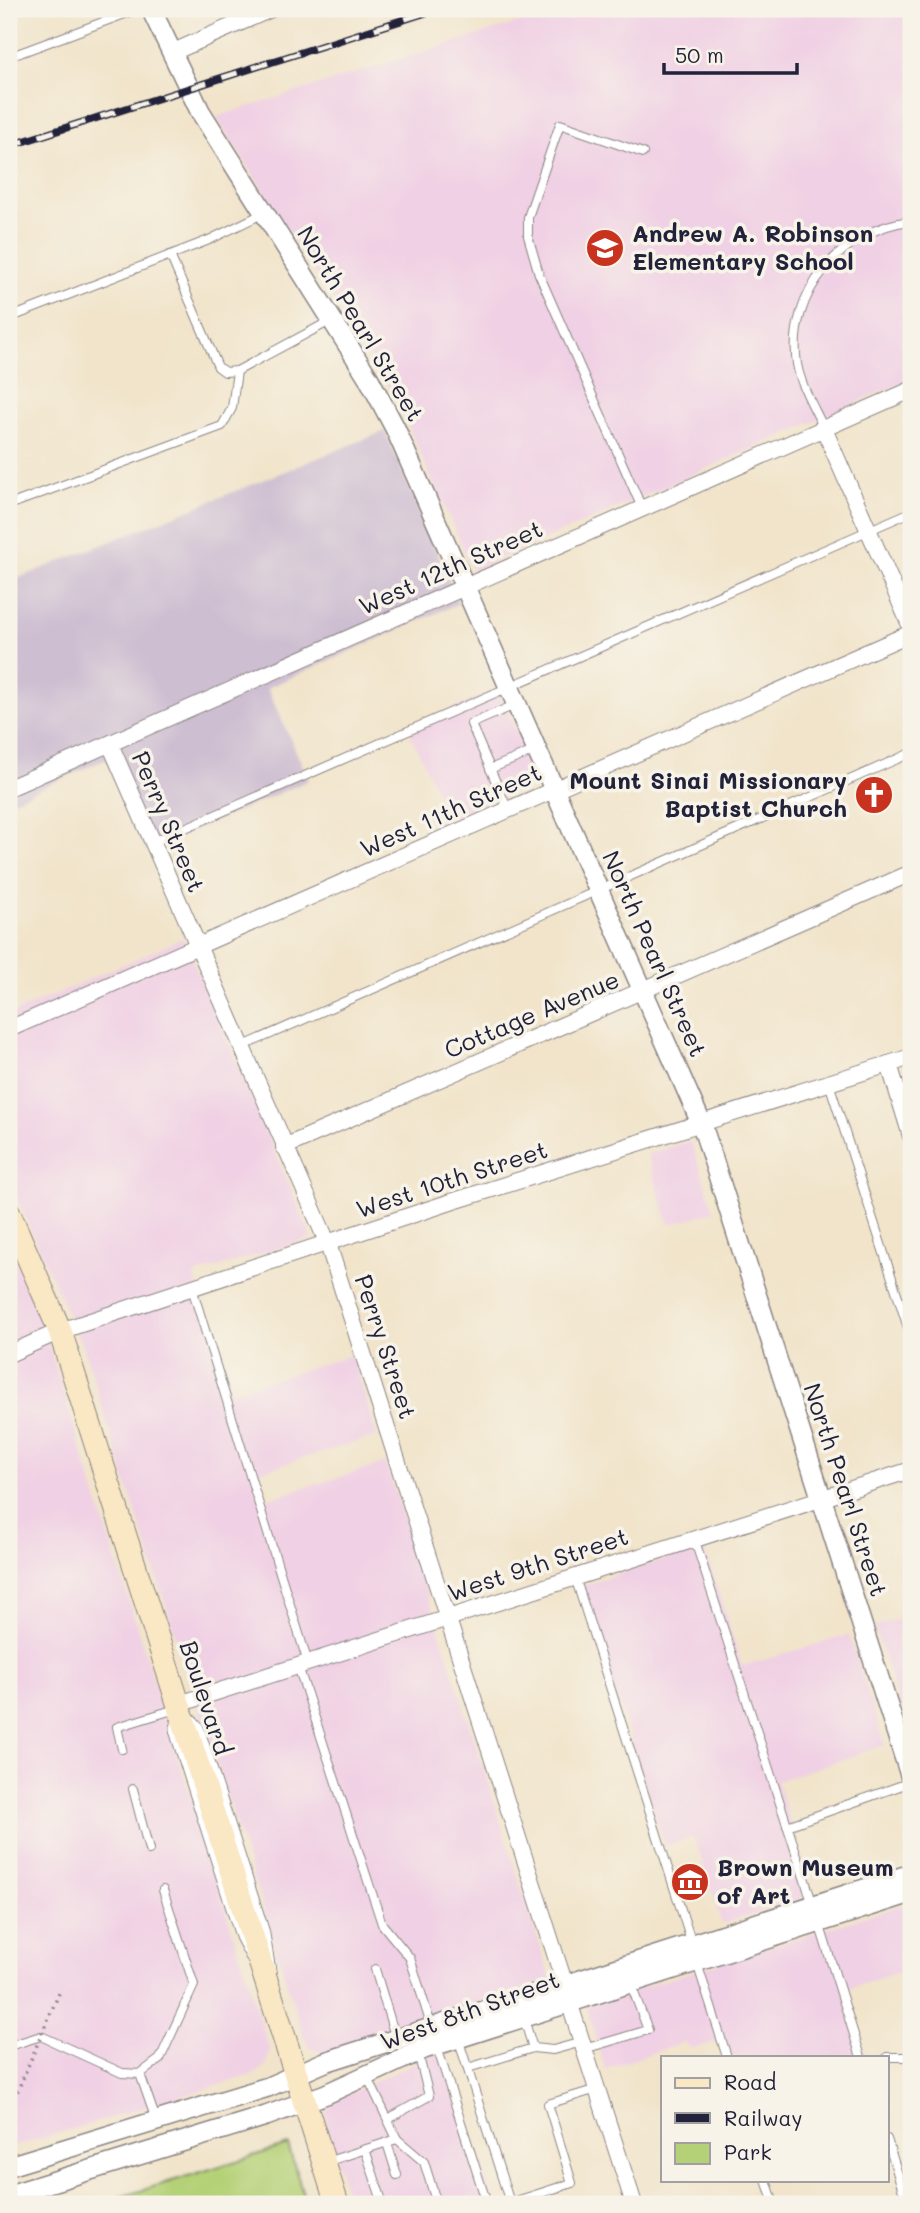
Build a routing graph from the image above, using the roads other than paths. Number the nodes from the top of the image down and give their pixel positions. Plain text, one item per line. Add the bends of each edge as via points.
1 (138, 9) edge
2 (151, 9) edge
3 (271, 9) edge
4 (171, 53) junction
5 (9, 57) edge
6 (643, 153) dead end
7 (264, 213) junction
8 (911, 221) edge
9 (170, 255) junction
10 (9, 318) edge
11 (332, 320) junction
12 (237, 371) junction
13 (911, 390) edge
14 (824, 429) junction
15 (9, 505) edge
16 (642, 508) junction
17 (911, 512) edge
18 (869, 531) junction
19 (465, 586) junction
20 (911, 627) edge
21 (911, 633) edge
22 (514, 696) junction
23 (110, 744) junction
24 (537, 749) junction
25 (911, 753) edge
26 (490, 769) junction
27 (9, 788) edge
28 (555, 790) junction
29 (508, 810) junction
30 (153, 842) junction
31 (911, 873) edge
32 (600, 892) junction
33 (198, 947) junction
34 (643, 992) junction
35 (9, 1029) edge
36 (241, 1047) junction
37 (911, 1057) edge
38 (889, 1064) junction
39 (829, 1083) junction
40 (702, 1125) junction
41 (911, 1136) edge
42 (284, 1147) junction
43 (9, 1213) edge
44 (328, 1244) junction
45 (192, 1288) junction
46 (60, 1331) junction
47 (911, 1337) edge
48 (9, 1354) edge
49 (911, 1469) edge
50 (822, 1498) junction
51 (694, 1538) junction
52 (575, 1576) junction
53 (448, 1618) junction
54 (303, 1665) junction
55 (178, 1707) junction
56 (122, 1749) dead end
57 (911, 1780) edge
58 (133, 1789) dead end
59 (787, 1826) junction
60 (149, 1850) dead end
61 (911, 1874) edge
62 (163, 1890) dead end
63 (911, 1893) edge
64 (816, 1914) junction
65 (694, 1953) junction
66 (375, 1969) dead end
67 (631, 1982) junction
68 (567, 1993) junction
69 (523, 2017) junction
70 (458, 2038) junction
71 (396, 2039) junction
72 (429, 2042) junction
73 (583, 2045) junction
74 (9, 2046) edge
75 (533, 2048) junction
76 (727, 2056) edge
77 (861, 2056) edge
78 (888, 2057) edge
79 (911, 2057) edge
80 (468, 2068) junction
81 (140, 2074) junction
82 (297, 2075) junction
83 (367, 2076) junction
84 (597, 2089) junction
85 (305, 2103) junction
86 (388, 2119) junction
87 (156, 2121) junction
88 (397, 2140) junction
89 (888, 2142) edge
90 (387, 2143) junction
91 (365, 2149) junction
92 (323, 2163) junction
93 (9, 2166) edge
94 (397, 2175) dead end
95 (767, 2182) edge
96 (9, 2194) edge
97 (337, 2204) edge
98 (383, 2204) edge
99 (437, 2204) edge
100 (486, 2204) edge
101 (634, 2204) edge
102 (774, 2204) edge
103 (907, 2204) edge

1 - 5 lane
2 - 4 street, North Pearl Street
3 - 4 street
4 - 7 street, North Pearl Street via 200,111
6 - 16 lane via 560,124 528,217 528,236 539,274
7 - 9 lane
7 - 11 street, North Pearl Street
8 - 14 lane via 895,222 861,236 834,256 816,279 803,308 796,339 797,364
9 - 10 lane
9 - 12 lane via 218,367
11 - 12 lane
11 - 19 street, North Pearl Street via 395,428
12 - 15 lane via 232,408 222,426
13 - 14 street, West 12th Street
14 - 16 street, West 12th Street
14 - 18 street
16 - 19 street, West 12th Street
17 - 18 lane
18 - 20 street
18 - 22 lane
19 - 22 street, North Pearl Street
19 - 23 street, West 12th Street
21 - 28 street, West 11th Street
22 - 24 street, North Pearl Street
22 - 26 lane via 471,724
22 - 30 lane
23 - 27 street, West 12th Street
23 - 30 street, Perry Street
24 - 26 lane
24 - 28 street, North Pearl Street
25 - 32 lane
26 - 29 lane
28 - 29 street, West 11th Street
28 - 32 street, North Pearl Street
29 - 33 street, West 11th Street
30 - 33 street, Perry Street
31 - 34 street, Cottage Avenue
32 - 34 street, North Pearl Street
32 - 36 lane
33 - 35 street, West 11th Street
33 - 36 street, Perry Street
34 - 40 street, North Pearl Street
34 - 42 street, Cottage Avenue
36 - 42 street, Perry Street
37 - 38 street, West 10th Street
38 - 39 street, West 10th Street
38 - 41 street
39 - 40 street, West 10th Street
39 - 47 lane
40 - 44 street, West 10th Street
40 - 50 street, North Pearl Street
42 - 44 street, Perry Street
43 - 46 main road, Boulevard
44 - 45 street, West 10th Street
44 - 53 street, Perry Street
45 - 46 street, West 10th Street
45 - 54 lane
46 - 48 street, West 10th Street
46 - 55 main road, Boulevard
49 - 50 street, West 9th Street
50 - 51 street, West 9th Street
50 - 57 street, North Pearl Street
51 - 52 street, West 9th Street
51 - 59 lane
52 - 53 street, West 9th Street
52 - 65 lane
53 - 54 street, West 9th Street
53 - 68 street, Perry Street
54 - 55 street, West 9th Street
54 - 72 lane via 382,1924 410,1958
55 - 56 lane via 117,1727
55 - 82 main road, Boulevard
57 - 59 lane
58 - 60 lane
59 - 64 lane
61 - 64 street, West 8th Street
62 - 81 lane via 194,1985 160,2059
63 - 64 street, West 8th Street
64 - 65 street, West 8th Street
64 - 77 lane
65 - 67 street, West 8th Street
65 - 68 street, West 8th Street
65 - 76 lane
66 - 71 lane
67 - 68 street, West 8th Street
67 - 73 lane via 648,2030
68 - 69 street, West 8th Street
68 - 72 street, West 8th Street
68 - 73 street, Perry Street
69 - 70 street, West 8th Street
69 - 75 lane
70 - 72 street, West 8th Street
70 - 80 lane
71 - 72 street, West 8th Street
71 - 82 street, West 8th Street
72 - 83 street, West 8th Street
72 - 86 lane via 429,2096
72 - 100 lane
73 - 75 lane
73 - 84 street, Perry Street
74 - 81 lane via 41,2036 122,2073
75 - 80 lane
78 - 79 lane
80 - 84 lane via 510,2203 572,2183 548,2104
81 - 87 lane
82 - 85 main road, Boulevard
82 - 87 street, West 8th Street
83 - 85 street, West 8th Street
83 - 86 lane
84 - 101 street, Perry Street
85 - 92 main road, Boulevard
85 - 96 street, West 8th Street
86 - 88 lane
87 - 93 street, West 8th Street
88 - 90 lane
88 - 99 lane via 424,2162
89 - 103 lane
90 - 91 lane
90 - 94 lane
91 - 92 lane
91 - 98 lane
92 - 97 main road, Boulevard
95 - 102 lane

